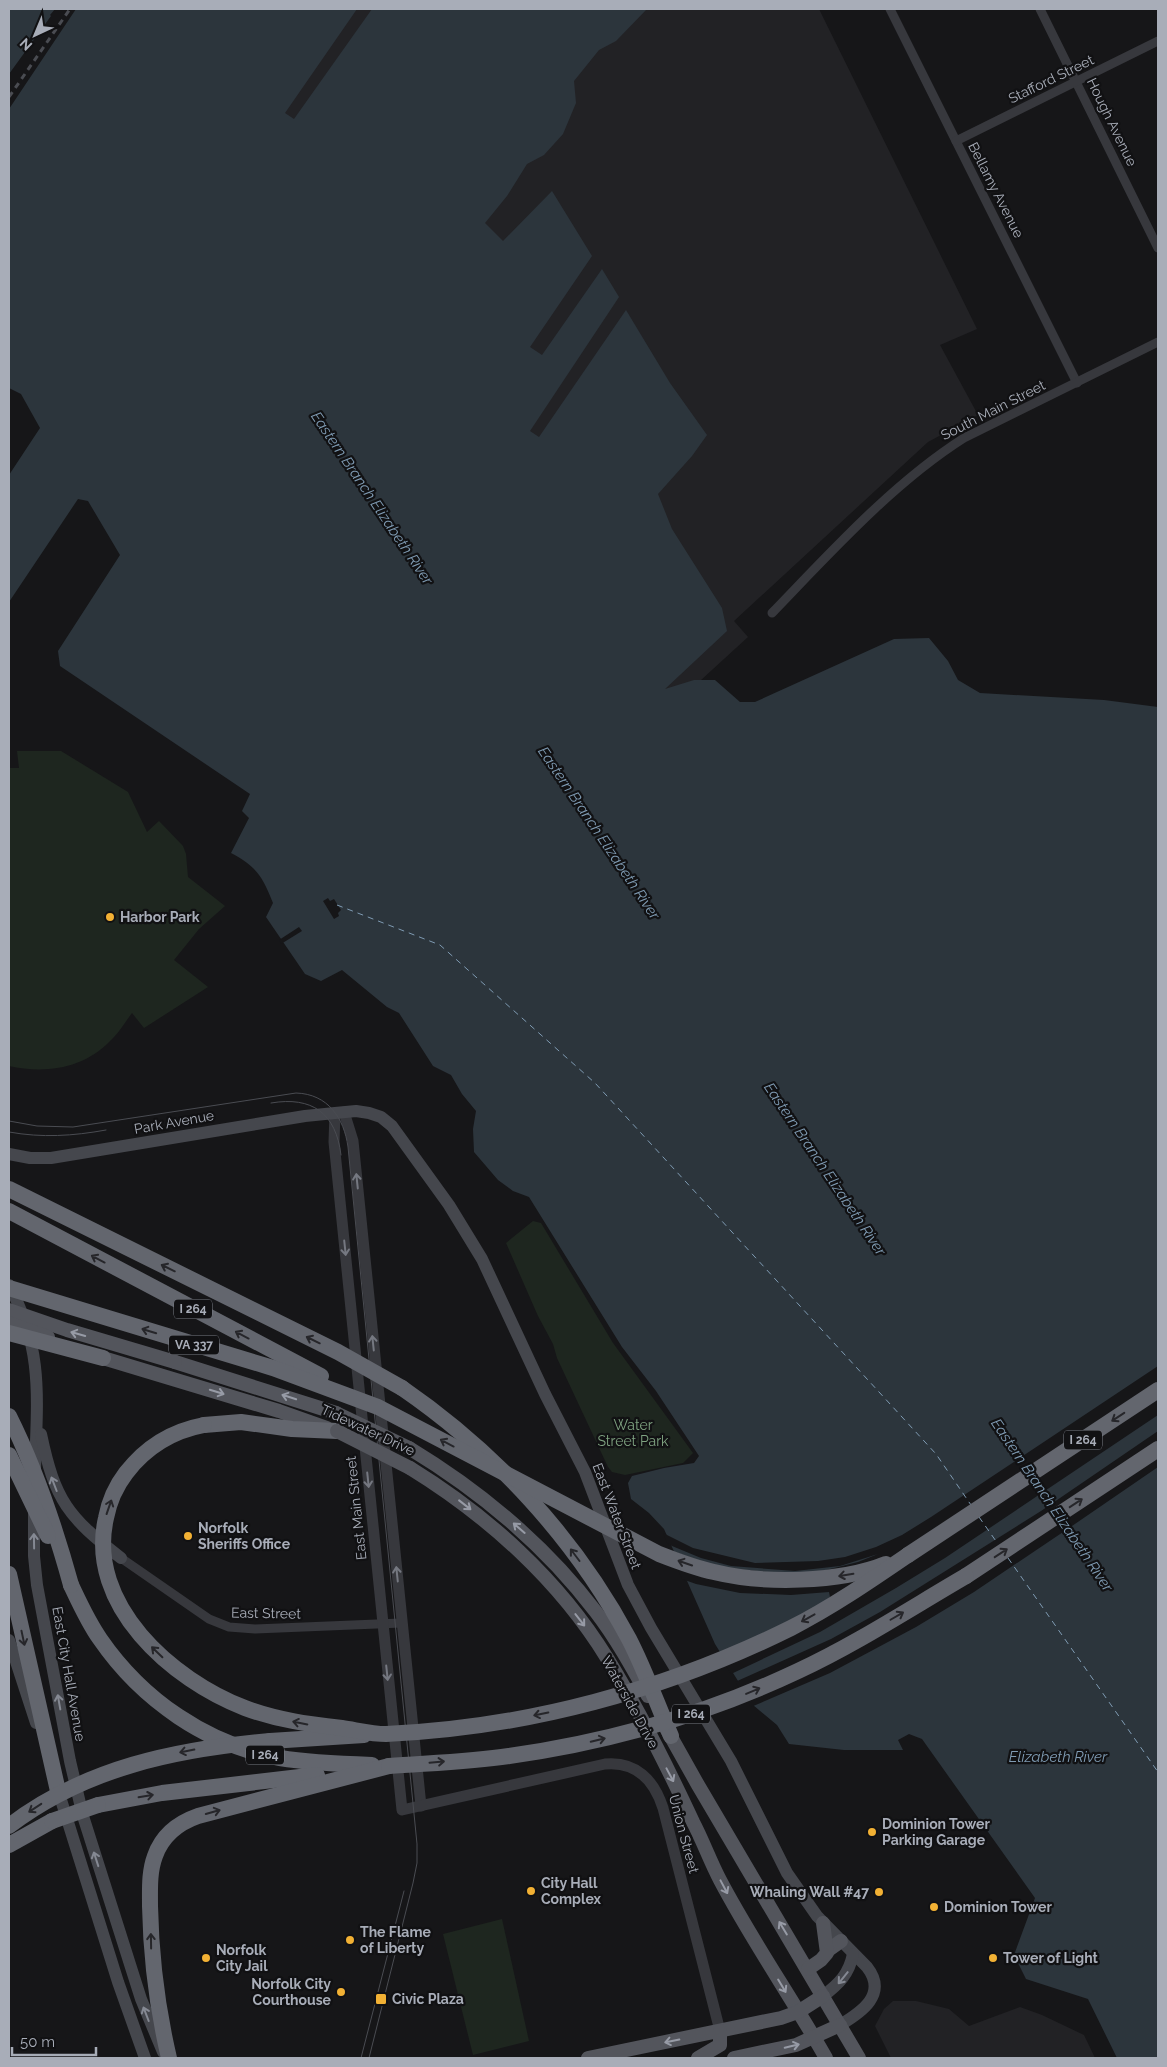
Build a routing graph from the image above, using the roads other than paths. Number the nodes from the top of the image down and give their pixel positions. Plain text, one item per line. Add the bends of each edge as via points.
1 (890, 9) edge
2 (1040, 9) edge
3 (1158, 41) edge
4 (1076, 82) junction
5 (956, 141) junction
6 (1158, 248) edge
7 (1158, 342) edge
8 (1077, 382) junction
9 (772, 613) dead end
10 (340, 1112) junction
11 (9, 1154) edge
12 (9, 1188) edge
13 (9, 1211) edge
14 (9, 1284) edge
15 (9, 1288) edge
16 (9, 1310) edge
17 (9, 1323) edge
18 (9, 1333) edge
19 (102, 1358) junction
20 (1158, 1390) edge
21 (378, 1407) junction
22 (9, 1416) edge
23 (38, 1418) junction
24 (337, 1431) junction
25 (1158, 1449) edge
26 (9, 1455) edge
27 (908, 1555) junction
28 (121, 1558) joint
29 (9, 1574) edge
30 (71, 1585) junction
31 (401, 1623) junction
32 (382, 1624) junction
33 (9, 1640) edge
34 (383, 1734) junction
35 (671, 1736) junction
36 (389, 1766) junction
37 (58, 1791) junction
38 (421, 1806) junction
39 (402, 1810) joint
40 (9, 1826) edge
41 (9, 1845) edge
42 (823, 1923) junction
43 (841, 1942) junction
44 (827, 1951) junction
45 (853, 1954) junction
46 (808, 1970) junction
47 (823, 1996) junction
48 (798, 2012) junction
49 (840, 2025) junction
50 (720, 2031) junction
51 (814, 2038) junction
52 (610, 2056) edge
53 (145, 2058) edge
54 (168, 2058) edge
55 (588, 2058) edge
56 (698, 2058) edge
57 (734, 2058) edge
58 (826, 2058) edge
59 (859, 2058) edge

1 - 5 street, Bellamy Avenue
2 - 4 street, Hough Avenue
3 - 4 street, Stafford Street
4 - 5 street, Stafford Street
4 - 6 street, Hough Avenue
5 - 8 street, Bellamy Avenue
7 - 8 street, South Main Street
8 - 9 street, South Main Street via 940,453 898,488
10 - 11 main road, Park Avenue via 51,1158
31 -> 10 street via 353,1141
10 -> 32 street, East Main Street via 334,1142
10 - 42 main road, East Water Street via 374,1114 392,1126 472,1241 585,1472 628,1585 731,1761 787,1873
35 -> 12 highway, bridge via 629,1639 568,1545 502,1470 448,1421 402,1388 338,1352
21 -> 13 highway, I 264, bridge
14 - 23 main road, East City Hall Avenue via 32,1343 37,1370
21 -> 15 highway, VA 337, bridge via 273,1368
35 -> 16 main road, Tidewater Drive, bridge via 607,1628 552,1561 524,1532 477,1493 409,1448 336,1413
17 - 19 main road, Tidewater Drive, bridge
18 - 19 highway, bridge
19 -> 24 main road, Tidewater Drive
20 -> 27 highway, I 264
27 -> 21 highway, I 264, bridge via 850,1575 818,1579 762,1579 706,1570 659,1554
22 - 30 highway, bridge via 54,1526
28 -> 23 main road via 81,1524 60,1498 48,1464
54 -> 23 main road, East City Hall Avenue via 141,1999 72,1774 35,1569
34 -> 24 highway, bridge via 297,1723 258,1713 222,1699 190,1679 144,1638 122,1610 109,1582 103,1551 104,1527 114,1494 124,1475 150,1448 174,1434 204,1424 241,1422
24 -> 48 main road, Waterside Drive, bridge via 410,1468 462,1502 522,1554 570,1607 595,1640 633,1704 728,1896
36 -> 25 highway, I 264, bridge via 507,1756 587,1743 677,1719 749,1693 838,1651 966,1576
26 - 30 highway, I 264, bridge
27 -> 34 highway, bridge via 837,1603 792,1627 653,1685 514,1720
28 - 32 street, East Street via 209,1619 229,1627
29 -> 37 highway
30 - 36 highway, I 264 via 88,1620 130,1677 155,1700 193,1726 241,1748 299,1761
31 - 32 street, East Street
31 - 38 street
32 -> 39 street, East Main Street
33 - 37 main road
34 -> 40 highway, bridge via 240,1743 156,1757 81,1783 44,1802
46 -> 35 main road, Waterside Drive
41 -> 36 highway, bridge via 52,1821 98,1805 162,1793
54 -> 36 highway via 156,1996 150,1935 151,1873 154,1858 165,1837 183,1822 198,1816
37 - 53 main road
38 - 39 street, Union Street
38 - 50 street, Union Street via 605,1764 626,1765 642,1773 653,1784 663,1808
42 - 43 main road, East Water Street
42 - 44 main road
43 - 44 main road
43 - 45 main road, East Water Street
44 - 46 main road via 824,1958
45 -> 47 main road via 846,1974
45 - 49 main road, East Water Street via 870,1971 875,1988 866,2007
46 - 47 main road, Waterside Drive
47 - 48 main road
47 - 49 main road, Waterside Drive
48 - 50 main road
48 - 51 main road, Waterside Drive
49 - 51 main road
49 - 59 main road, Waterside Drive
50 -> 52 main road
50 - 56 main road via 720,2045
57 -> 51 main road
51 - 58 main road, Waterside Drive
52 - 55 main road

